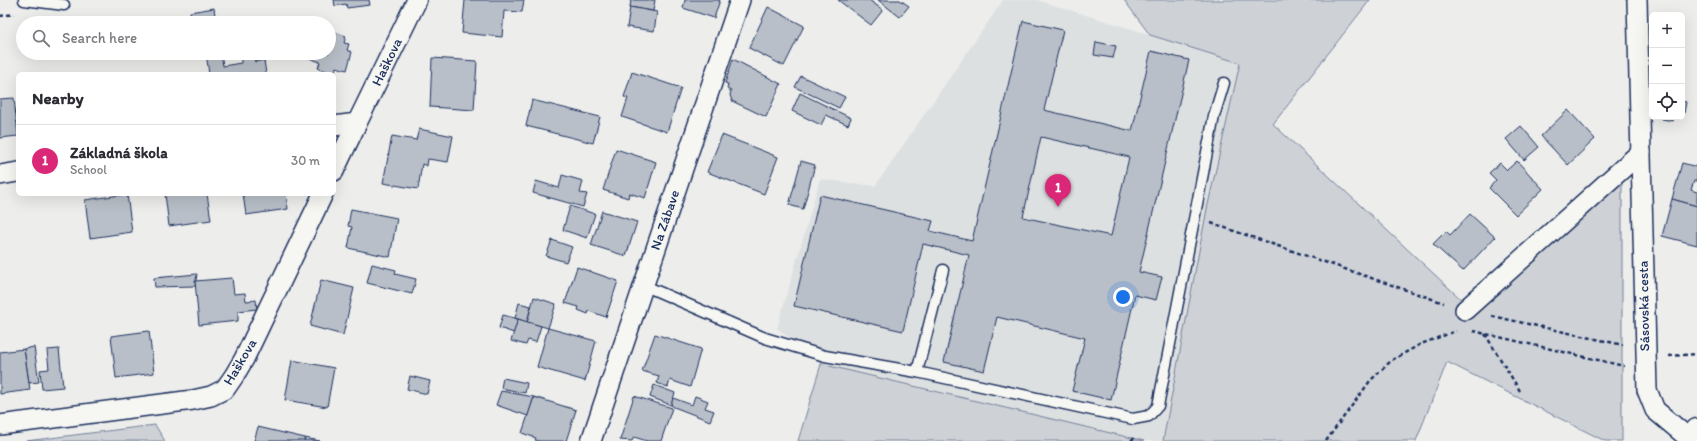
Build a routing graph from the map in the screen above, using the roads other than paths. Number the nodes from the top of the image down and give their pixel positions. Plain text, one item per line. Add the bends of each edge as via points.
1 (24, 0) edge
2 (417, 0) edge
3 (740, 0) edge
4 (1637, 0) edge
5 (64, 5) dead end
6 (1224, 84) dead end
7 (357, 123) junction
8 (336, 126) edge
9 (1641, 152) junction
10 (336, 167) edge
11 (16, 172) edge
12 (0, 174) edge
13 (322, 196) edge
14 (943, 270) dead end
15 (642, 285) junction
16 (1465, 310) road end
17 (917, 372) junction
18 (0, 425) edge
19 (1697, 430) edge
20 (591, 441) edge
21 (1692, 441) edge

1 - 5 lane
2 - 7 street, Haškova
3 - 15 street, Na Zábave
4 - 9 street, Sásovská cesta
6 - 17 lane via 1214,116 1158,406 1149,416 1133,419
7 - 8 street
7 - 10 street, Haškova
9 - 16 street
9 - 21 street, Sásovská cesta via 1647,390 1655,410
11 - 12 street
13 - 18 street, Haškova via 244,360 225,389 211,396 193,400
14 - 17 lane
15 - 17 lane via 765,338 825,356
15 - 20 street, Na Zábave
19 - 21 street

